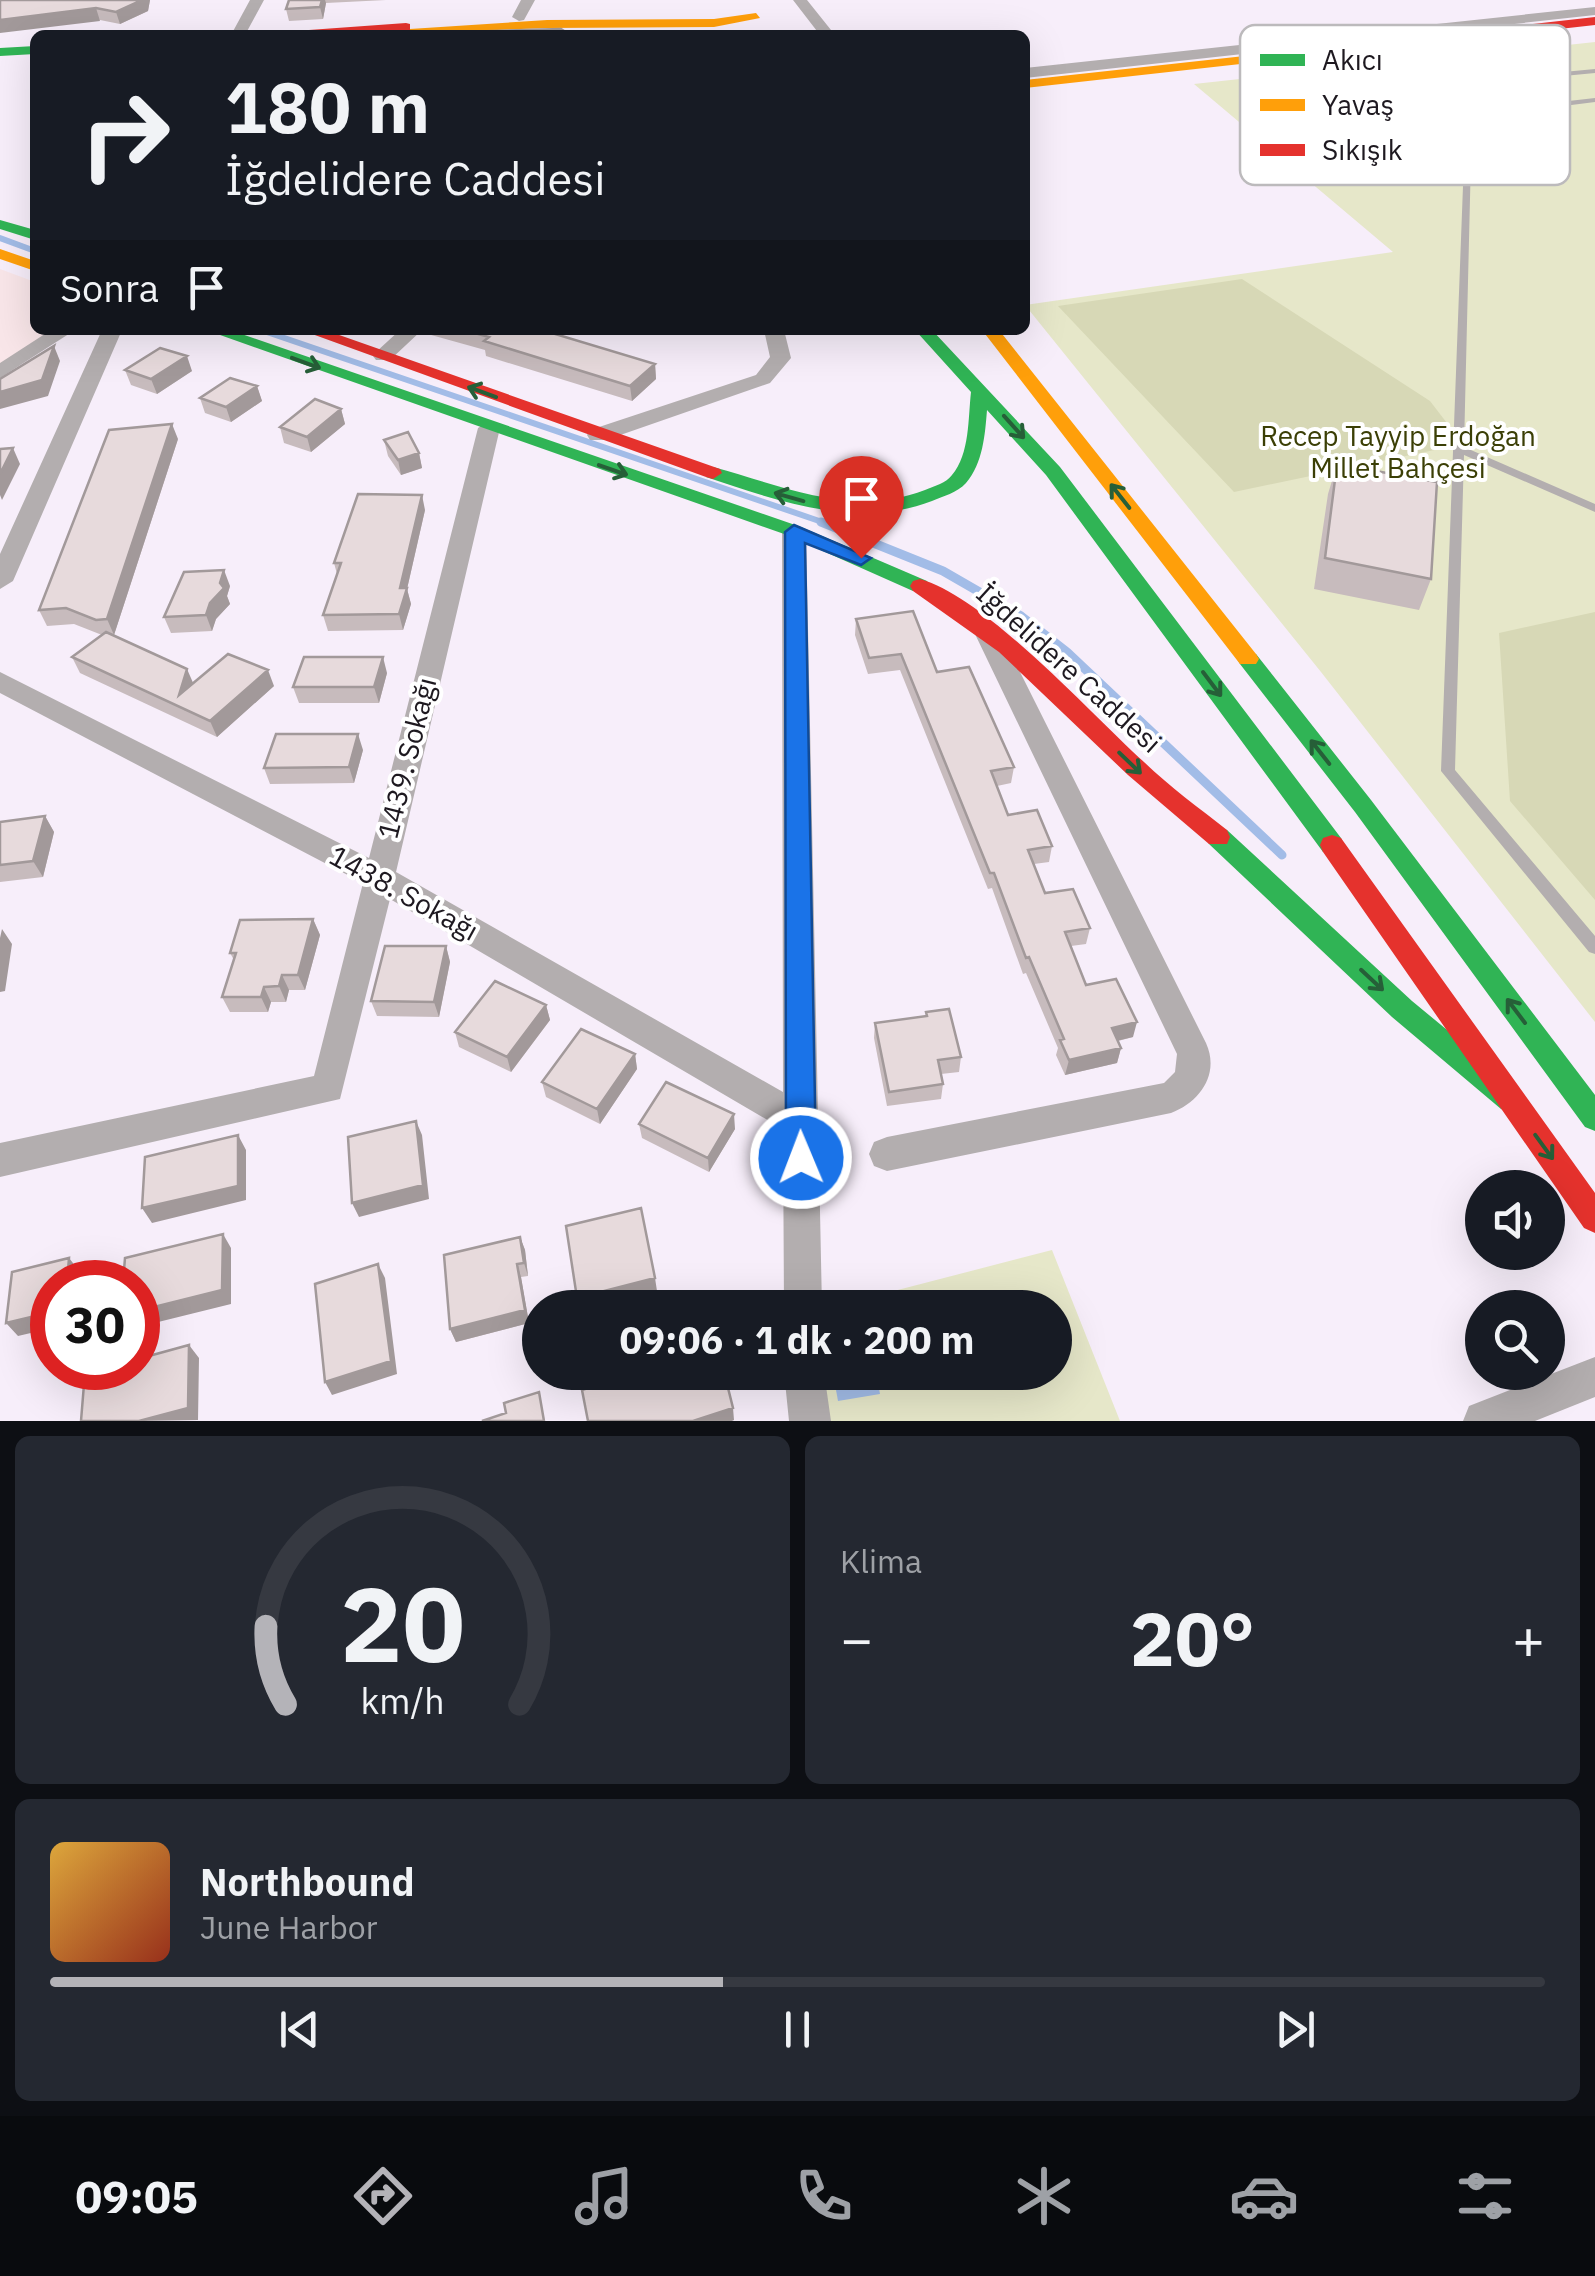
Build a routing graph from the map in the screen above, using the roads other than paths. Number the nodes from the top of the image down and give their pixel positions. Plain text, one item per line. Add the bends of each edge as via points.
1 (257, 0) edge
2 (648, 0) edge
3 (800, 0) edge
4 (524, 9) edge
5 (1595, 11) edge
6 (756, 17) edge
7 (674, 19) edge
8 (1595, 21) edge
9 (1466, 25) edge
10 (1567, 25) edge
11 (587, 27) edge
12 (241, 30) edge
13 (339, 30) edge
14 (517, 30) edge
15 (824, 30) edge
16 (1595, 34) edge
17 (1570, 36) edge
18 (1240, 50) edge
19 (30, 53) edge
20 (0, 55) edge
21 (1240, 64) edge
22 (1240, 69) edge
23 (1595, 71) edge
24 (1030, 72) edge
25 (1570, 73) edge
26 (1030, 84) edge
27 (1030, 95) edge
28 (1595, 100) edge
29 (1570, 103) edge
30 (1468, 185) edge
31 (0, 224) edge
32 (30, 234) edge
33 (0, 254) edge
34 (30, 264) edge
35 (57, 335) edge
36 (110, 335) edge
37 (228, 335) edge
38 (323, 335) edge
39 (406, 335) edge
40 (775, 335) edge
41 (928, 335) edge
42 (994, 335) edge
43 (383, 356) junction
44 (0, 372) edge
45 (980, 389) junction
46 (490, 428) junction
47 (598, 436) junction
48 (1459, 449) junction
49 (1595, 508) edge
50 (794, 532) junction
51 (0, 582) edge
52 (986, 628) junction
53 (0, 680) edge
54 (378, 877) junction
55 (1595, 947) edge
56 (1510, 1100) junction
57 (1595, 1118) edge
58 (800, 1120) junction
59 (887, 1154) dead end
60 (0, 1160) edge
61 (1595, 1218) edge
62 (803, 1290) edge
63 (1595, 1377) edge
64 (806, 1390) edge
65 (810, 1421) edge
66 (1484, 1421) edge

1 - 12 street
2 - 4 street via 602,10
3 - 15 street
4 - 13 street
5 - 9 street
6 - 7 street
7 - 11 street
8 - 10 street
11 - 14 street
16 - 17 street
18 - 24 street
19 - 20 street
21 - 26 street
22 - 27 street
23 - 25 lane
28 - 29 lane
30 - 48 lane
31 - 32 street
33 - 34 street
35 - 44 street
36 - 51 street
37 -> 46 street, İğdelidere Caddesi
38 - 43 street
39 - 43 street
40 - 47 street via 781,358 762,379
41 - 45 street
57 -> 42 street via 1363,806
47 -> 43 street
45 -> 47 street via 973,451 958,482 923,500 876,509 796,500
45 -> 56 street via 1080,506 1391,924
46 -> 50 street, İğdelidere Caddesi
46 - 54 street, 1439. Sokağı
48 - 49 lane
48 - 55 lane via 1448,771
50 - 52 street, İğdelidere Caddesi via 928,590
50 - 58 street
52 -> 56 street, İğdelidere Caddesi
52 - 59 street via 1194,1054 1194,1070 1187,1088 1171,1097
53 - 54 street, 1438. Sokağı
54 - 58 street, 1438. Sokağı
54 - 60 street, 1439. Sokağı via 328,1088
56 -> 61 street
58 - 62 street
63 - 66 street
64 - 65 street

